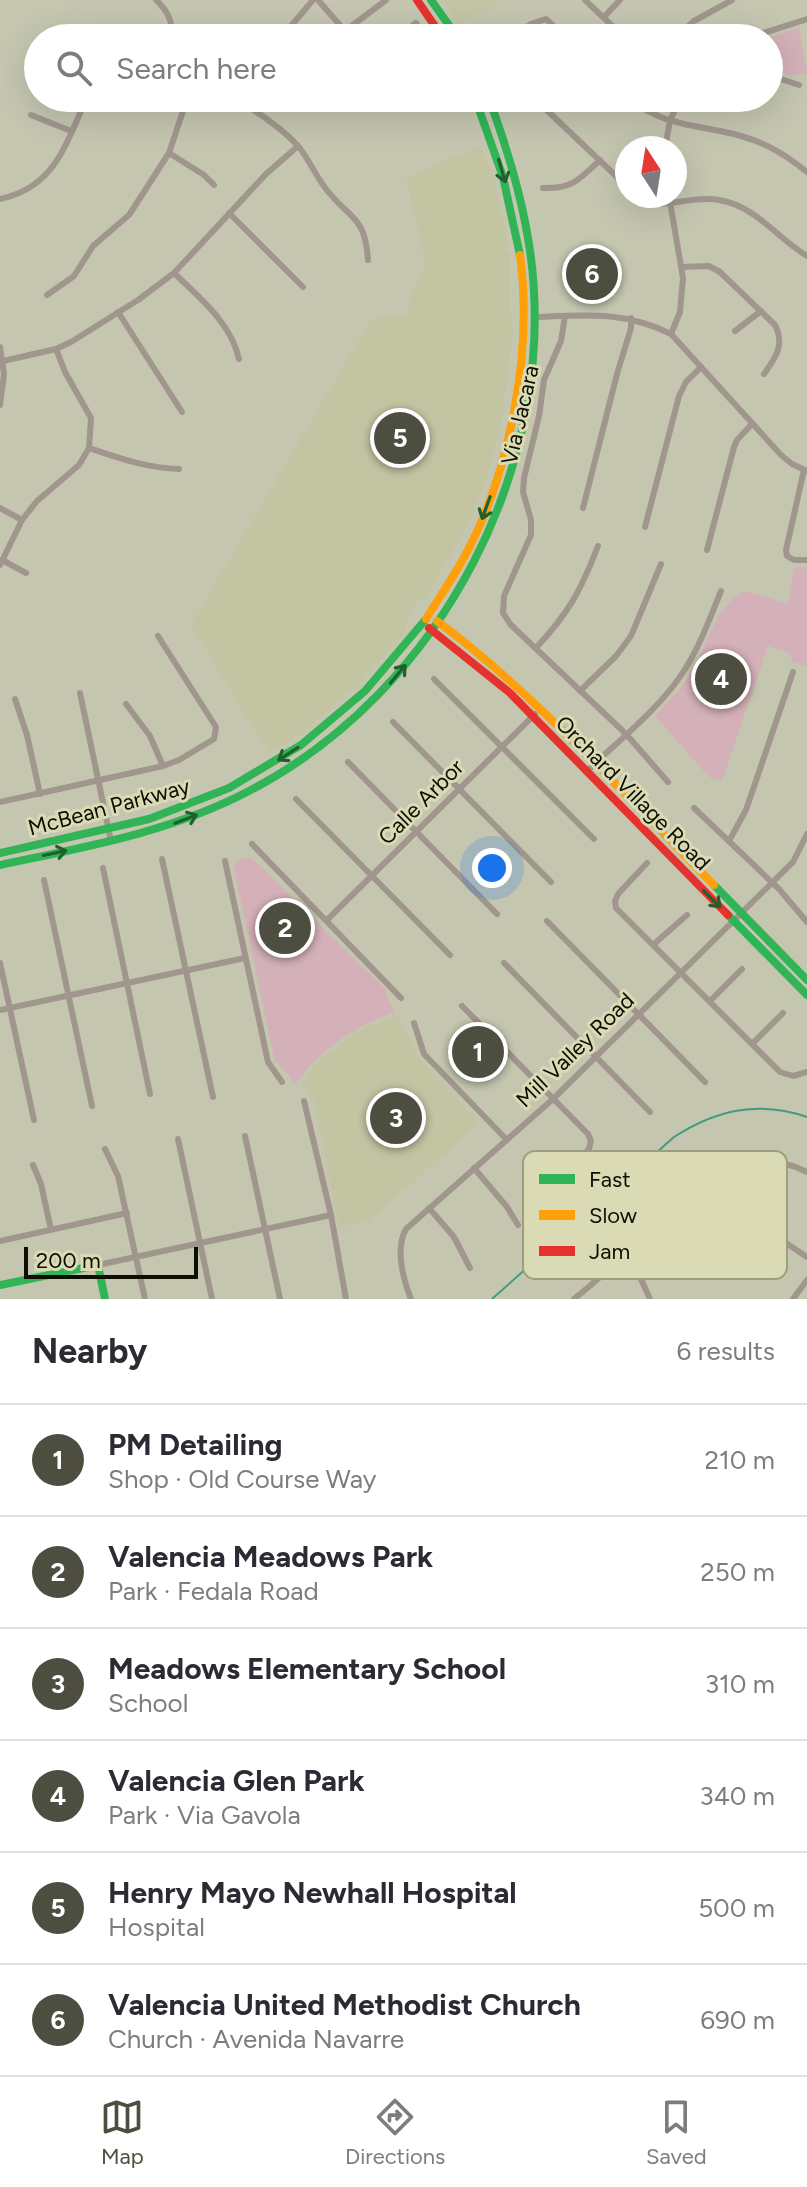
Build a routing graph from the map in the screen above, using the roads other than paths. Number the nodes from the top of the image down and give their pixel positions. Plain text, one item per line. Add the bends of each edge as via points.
1 (156, 0) edge
2 (316, 0) edge
3 (334, 0) edge
4 (386, 0) edge
5 (417, 0) edge
6 (431, 0) edge
7 (585, 0) edge
8 (620, 0) edge
9 (732, 0) edge
10 (326, 8) junction
11 (604, 17) junction
12 (807, 19) edge
13 (172, 24) edge
14 (294, 24) edge
15 (338, 24) edge
16 (359, 24) edge
17 (433, 24) edge
18 (448, 24) edge
19 (531, 24) edge
20 (551, 24) edge
21 (611, 24) edge
22 (691, 24) edge
23 (783, 27) edge
24 (783, 80) edge
25 (799, 85) dead end
26 (80, 112) edge
27 (183, 112) edge
28 (255, 112) edge
29 (480, 112) edge
30 (494, 112) edge
31 (549, 112) edge
32 (650, 112) edge
33 (674, 112) edge
34 (31, 115) dead end
35 (670, 121) junction
36 (71, 131) junction
37 (667, 136) edge
38 (298, 146) junction
39 (169, 153) junction
40 (600, 160) junction
41 (807, 172) edge
42 (615, 175) edge
43 (214, 185) dead end
44 (543, 188) dead end
45 (687, 198) edge
46 (0, 199) edge
47 (672, 208) edge
48 (229, 213) junction
49 (807, 256) edge
50 (368, 260) dead end
51 (682, 267) junction
52 (174, 273) junction
53 (303, 287) dead end
54 (47, 295) dead end
55 (761, 311) junction
56 (118, 312) junction
57 (565, 316) junction
58 (536, 317) junction
59 (631, 318) junction
60 (735, 331) dead end
61 (671, 334) junction
62 (0, 347) edge
63 (56, 349) junction
64 (239, 359) dead end
65 (3, 361) junction
66 (701, 367) junction
67 (764, 374) dead end
68 (0, 405) edge
69 (182, 412) dead end
70 (752, 424) junction
71 (89, 448) junction
72 (179, 469) dead end
73 (805, 470) edge
74 (0, 508) edge
75 (583, 508) dead end
76 (22, 520) junction
77 (645, 527) dead end
78 (598, 546) dead end
79 (707, 550) dead end
80 (807, 560) edge
81 (2, 563) edge
82 (661, 564) dead end
83 (26, 573) dead end
84 (721, 591) dead end
85 (427, 620) junction
86 (436, 627) junction
87 (158, 636) dead end
88 (536, 648) junction
89 (793, 672) dead end
90 (434, 679) dead end
91 (580, 691) junction
92 (80, 693) dead end
93 (15, 699) dead end
94 (126, 704) dead end
95 (540, 709) junction
96 (532, 716) junction
97 (393, 722) dead end
98 (626, 734) junction
99 (312, 738) junction
100 (502, 747) junction
101 (306, 757) junction
102 (348, 762) dead end
103 (163, 766) junction
104 (590, 768) junction
105 (99, 781) junction
106 (668, 782) dead end
107 (459, 790) junction
108 (40, 794) junction
109 (296, 799) dead end
110 (0, 802) edge
111 (694, 808) dead end
112 (109, 830) junction
113 (416, 831) junction
114 (807, 834) edge
115 (594, 839) dead end
116 (111, 841) junction
117 (729, 841) junction
118 (252, 844) dead end
119 (0, 853) edge
120 (162, 859) dead end
121 (225, 861) dead end
122 (647, 863) dead end
123 (0, 865) edge
124 (103, 868) dead end
125 (372, 876) junction
126 (44, 880) dead end
127 (551, 882) dead end
128 (773, 883) junction
129 (741, 912) junction
130 (497, 914) dead end
131 (687, 915) dead end
132 (327, 920) junction
133 (733, 920) junction
134 (547, 921) dead end
135 (807, 922) edge
136 (654, 944) junction
137 (450, 955) dead end
138 (245, 958) junction
139 (0, 963) edge
140 (504, 963) dead end
141 (742, 969) dead end
142 (186, 971) junction
143 (682, 973) junction
144 (807, 980) edge
145 (127, 983) junction
146 (807, 995) edge
147 (68, 996) junction
148 (401, 998) dead end
149 (710, 1001) junction
150 (462, 1006) dead end
151 (10, 1008) junction
152 (0, 1010) edge
153 (783, 1013) dead end
154 (639, 1015) junction
155 (414, 1023) dead end
156 (752, 1044) junction
157 (597, 1057) junction
158 (807, 1072) edge
159 (282, 1082) dead end
160 (705, 1082) dead end
161 (150, 1094) dead end
162 (213, 1097) dead end
163 (553, 1099) junction
164 (304, 1101) dead end
165 (92, 1106) dead end
166 (650, 1112) dead end
167 (34, 1120) dead end
168 (245, 1136) dead end
169 (178, 1139) dead end
170 (507, 1140) junction
171 (105, 1149) dead end
172 (587, 1151) edge
173 (33, 1165) dead end
174 (787, 1165) edge
175 (474, 1168) junction
176 (807, 1172) edge
177 (429, 1208) junction
178 (127, 1213) junction
179 (331, 1215) junction
180 (518, 1225) dead end
181 (265, 1229) junction
182 (51, 1230) junction
183 (0, 1241) edge
184 (200, 1243) junction
185 (787, 1244) edge
186 (136, 1257) junction
187 (807, 1257) edge
188 (98, 1265) junction
189 (470, 1268) dead end
190 (597, 1279) edge
191 (641, 1279) edge
192 (807, 1280) edge
193 (0, 1285) edge
194 (105, 1299) edge
195 (145, 1299) edge
196 (212, 1299) edge
197 (280, 1299) edge
198 (346, 1299) edge
199 (411, 1299) edge
200 (574, 1299) edge
201 (650, 1299) edge
202 (793, 1299) edge

1 - 13 street
2 - 10 street
2 - 14 street
3 - 10 street
4 - 16 street
5 - 17 main road
6 - 18 main road
7 - 11 street
8 - 11 street
9 - 22 street
10 - 15 street
11 - 21 street
12 - 23 street
19 - 20 street via 540,19
24 - 25 street
26 - 36 street
27 - 39 street
28 - 38 street
29 -> 85 main road, McBean Parkway via 504,176 517,239 524,318 519,380 505,458 479,528
30 - 58 main road, McBean Parkway via 524,205
31 - 40 street
32 - 35 street
33 - 35 street
34 - 36 street
35 - 37 street
35 - 41 street via 752,139
36 - 46 street via 40,183
38 - 48 street
38 - 50 street via 329,193 359,221
39 - 43 street
39 - 54 street via 129,215 93,246 74,276
40 - 42 street
40 - 44 street via 572,185
45 - 49 street via 736,204
47 - 51 street
48 - 52 street
48 - 53 street
51 - 55 street via 709,266 720,272
51 - 61 street via 683,297
52 - 56 street
52 - 64 street via 231,335
55 - 60 street
55 - 67 street via 780,335 777,355
56 - 63 street
56 - 69 street
57 - 58 street
57 - 59 street
57 - 88 street, Via Jacara via 544,380 524,478 531,535 504,596 503,613
58 - 86 main road, McBean Parkway via 526,418 516,460 478,560
59 - 61 street
59 - 75 street
61 - 66 street
62 - 65 street
63 - 65 street
63 - 71 street via 91,418
65 - 68 street
66 - 70 street
66 - 77 street via 679,396
70 - 73 street via 781,455
70 - 79 street via 734,447
71 - 72 street via 134,463
71 - 76 street via 79,465
73 - 80 street via 786,550 794,560
74 - 76 street
76 - 81 street
78 - 88 street via 576,599
81 - 83 street
82 - 91 street via 631,636
84 - 98 street via 691,659
85 - 86 main road, Orchard Village Road
85 - 99 main road, McBean Parkway via 358,699
86 - 95 main road, Orchard Village Road via 485,657
86 - 96 main road, Orchard Village Road
101 -> 86 main road, McBean Parkway via 366,709
87 - 103 street via 217,734
88 - 91 street
89 - 117 street via 746,810
90 - 100 street
91 - 98 street
92 - 105 street
93 - 108 street
94 - 103 street via 150,736
95 - 96 street, Calle Arbor
95 - 104 main road, Orchard Village Road
96 - 100 street, Calle Arbor
96 - 104 main road, Orchard Village Road
97 - 107 street
98 - 104 street
98 - 106 street
99 - 101 main road
99 -> 112 main road, McBean Parkway via 214,795
100 - 107 street, Calle Arbor
100 - 115 street
116 -> 101 main road, McBean Parkway via 216,808
102 - 113 street
103 - 105 street
104 - 129 main road, Orchard Village Road
104 -> 133 main road, Orchard Village Road
105 - 108 street
105 - 112 street
107 - 113 street, Calle Arbor
107 - 127 street
108 - 110 street
109 - 125 street
111 - 117 street
112 - 116 street
112 - 119 main road, McBean Parkway
113 - 125 street, Calle Arbor
113 - 130 street
114 - 128 street, Mill Valley Road via 793,862
123 -> 116 main road, McBean Parkway
117 - 128 street
118 - 132 street
120 - 142 street
121 - 138 street
122 - 136 street via 615,901
124 - 145 street
125 - 132 street, Calle Arbor
125 - 137 street
126 - 147 street
128 - 129 street, Mill Valley Road
128 - 135 street
129 - 133 street, Mill Valley Road
129 - 144 main road, Orchard Village Road
131 - 136 street
132 - 148 street
133 - 143 street, Mill Valley Road
133 - 146 main road, Orchard Village Road
134 - 154 street
136 - 143 street
138 - 142 street
138 - 159 street via 268,1062
139 - 151 street
140 - 157 street
141 - 149 street
142 - 145 street
142 - 162 street
143 - 149 street
143 - 154 street, Mill Valley Road
145 - 147 street
145 - 161 street
147 - 151 street
147 - 165 street
149 - 156 street
150 - 163 street
151 - 152 street
151 - 167 street
153 - 156 street
154 - 157 street, Mill Valley Road
154 - 160 street
155 - 170 street via 424,1054
156 - 158 street via 780,1072
157 - 163 street, Mill Valley Road
157 - 166 street
163 - 170 street, Mill Valley Road
163 - 172 street via 588,1134
164 - 179 street
168 - 181 street
169 - 184 street
170 - 175 street, Mill Valley Road
171 - 178 street
173 - 182 street
174 - 176 street
175 - 177 street, Mill Valley Road
175 - 180 street
177 - 189 street via 454,1237
177 - 199 street, Mill Valley Road via 401,1236
178 - 182 street
178 - 186 street
179 - 181 street
179 - 198 street
181 - 184 street
181 - 197 street
182 - 183 street
184 - 186 street
184 - 196 street
185 - 187 street
186 - 188 street
186 - 195 street
188 - 193 main road
188 - 194 main road
190 - 200 street
191 - 201 street
192 - 202 street

